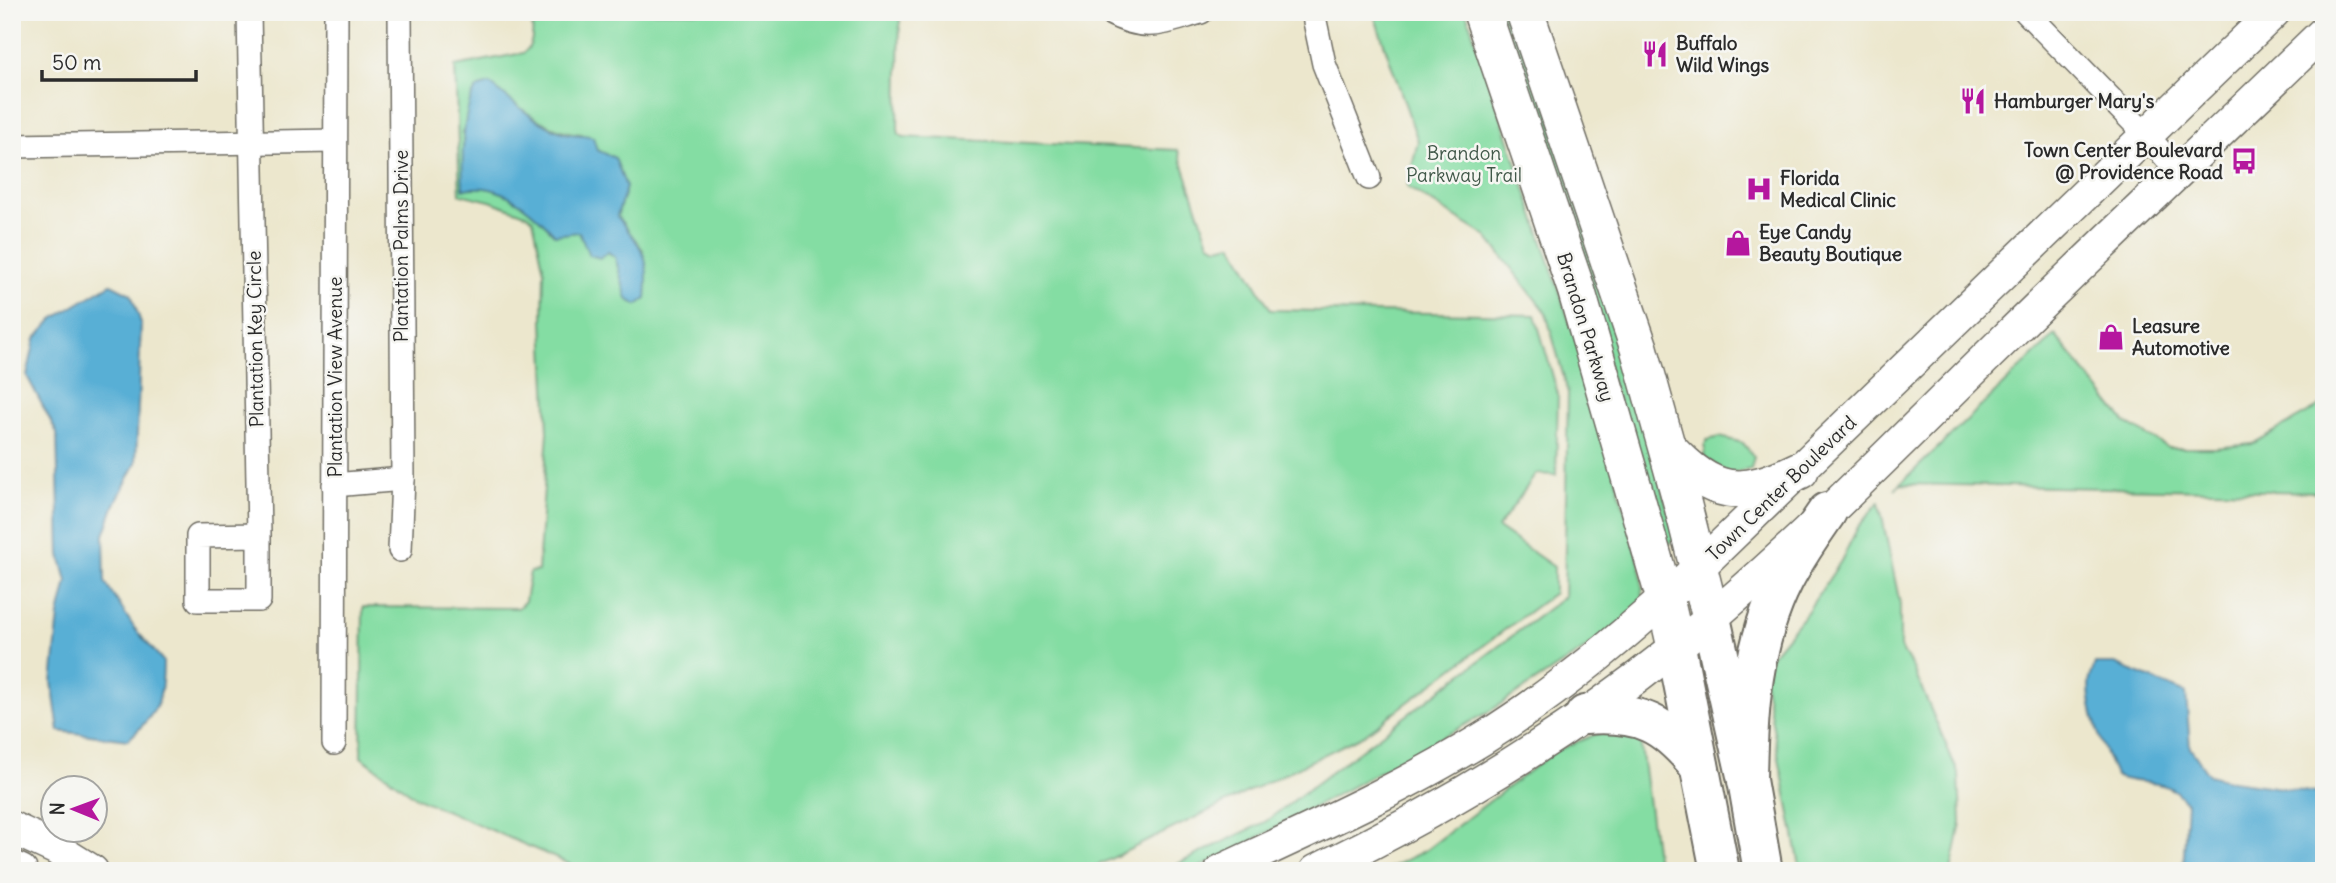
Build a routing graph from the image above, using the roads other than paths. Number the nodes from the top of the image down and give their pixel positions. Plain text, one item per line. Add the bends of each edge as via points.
1 (249, 12) edge
2 (336, 12) edge
3 (400, 12) edge
4 (1108, 12) edge
5 (1201, 12) edge
6 (1313, 12) edge
7 (1482, 12) edge
8 (2026, 12) edge
9 (2274, 12) edge
10 (1527, 14) edge
11 (2324, 32) edge
12 (2146, 135) junction
13 (335, 141) junction
14 (253, 144) junction
15 (12, 146) edge
16 (2179, 172) junction
17 (1370, 178) dead end
18 (1668, 448) junction
19 (1800, 470) junction
20 (403, 479) junction
21 (334, 485) junction
22 (1827, 512) junction
23 (258, 535) dead end
24 (400, 550) dead end
25 (1699, 567) junction
26 (1665, 599) junction
27 (1711, 618) junction
28 (1676, 647) junction
29 (1585, 715) junction
30 (334, 743) dead end
31 (1699, 766) junction
32 (1747, 780) junction
33 (12, 828) edge
34 (12, 867) edge
35 (22, 871) edge
36 (92, 871) edge
37 (1221, 871) edge
38 (1316, 871) edge
39 (1720, 871) edge
40 (1763, 871) edge

1 - 14 street, Plantation Key Circle
2 - 13 street, Plantation View Avenue
3 - 20 street, Plantation Palms Drive
4 - 5 street via 1142,26
6 - 17 street via 1324,64
7 - 26 main road, Brandon Parkway via 1576,289
8 - 12 street
9 - 12 street, Town Center Boulevard
10 - 18 main road
11 - 16 street
12 - 16 street
12 - 19 street, Town Center Boulevard
13 - 14 street
13 - 21 street, Plantation View Avenue
14 - 15 street
14 - 23 street, Plantation Key Circle
16 - 22 street
18 - 19 main road via 1701,479 1736,490 1755,489
18 - 25 main road
19 - 25 street, Town Center Boulevard
20 - 21 street
20 - 24 street, Plantation Palms Drive
21 - 30 street, Plantation View Avenue
22 - 27 street
22 - 32 highway via 1782,583 1763,635 1752,685
25 - 26 street, Town Center Boulevard
25 - 27 main road
26 - 28 main road, Brandon Parkway
26 - 37 street, Town Center Boulevard via 1619,640 1482,739 1341,816
27 - 28 street
27 - 32 highway
28 - 29 street
28 - 31 highway
29 - 31 highway via 1633,716 1653,724
29 - 38 street via 1484,781
31 - 39 highway
32 - 40 highway
33 - 36 street
34 - 35 street

